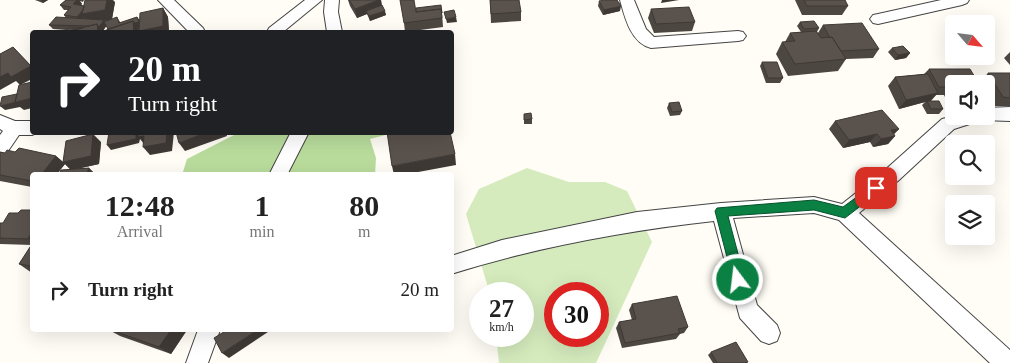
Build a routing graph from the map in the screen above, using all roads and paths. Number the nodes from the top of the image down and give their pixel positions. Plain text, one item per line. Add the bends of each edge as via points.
1 (165, 0) edge
2 (315, 0) edge
3 (332, 0) edge
4 (627, 0) edge
5 (962, 0) edge
6 (878, 19) dead end
7 (196, 30) edge
8 (277, 30) edge
9 (335, 30) edge
10 (738, 36) dead end
11 (1010, 114) edge
12 (995, 115) edge
13 (7, 125) edge
14 (947, 125) edge
15 (30, 128) edge
16 (298, 135) edge
17 (0, 149) edge
18 (280, 172) edge
19 (721, 211) junction
20 (845, 213) junction
21 (454, 264) edge
22 (208, 332) edge
23 (769, 333) dead end
24 (197, 363) edge
25 (1007, 363) edge

1 - 7 street
2 - 8 street
3 - 9 street
4 - 10 street via 634,20 651,43
5 - 6 street
11 - 12 street
13 - 15 street
13 - 17 street
14 - 20 street
16 - 18 street
19 - 20 street via 814,205
19 - 21 street via 637,221 502,249
19 - 23 street via 748,311
20 - 25 street
22 - 24 street

